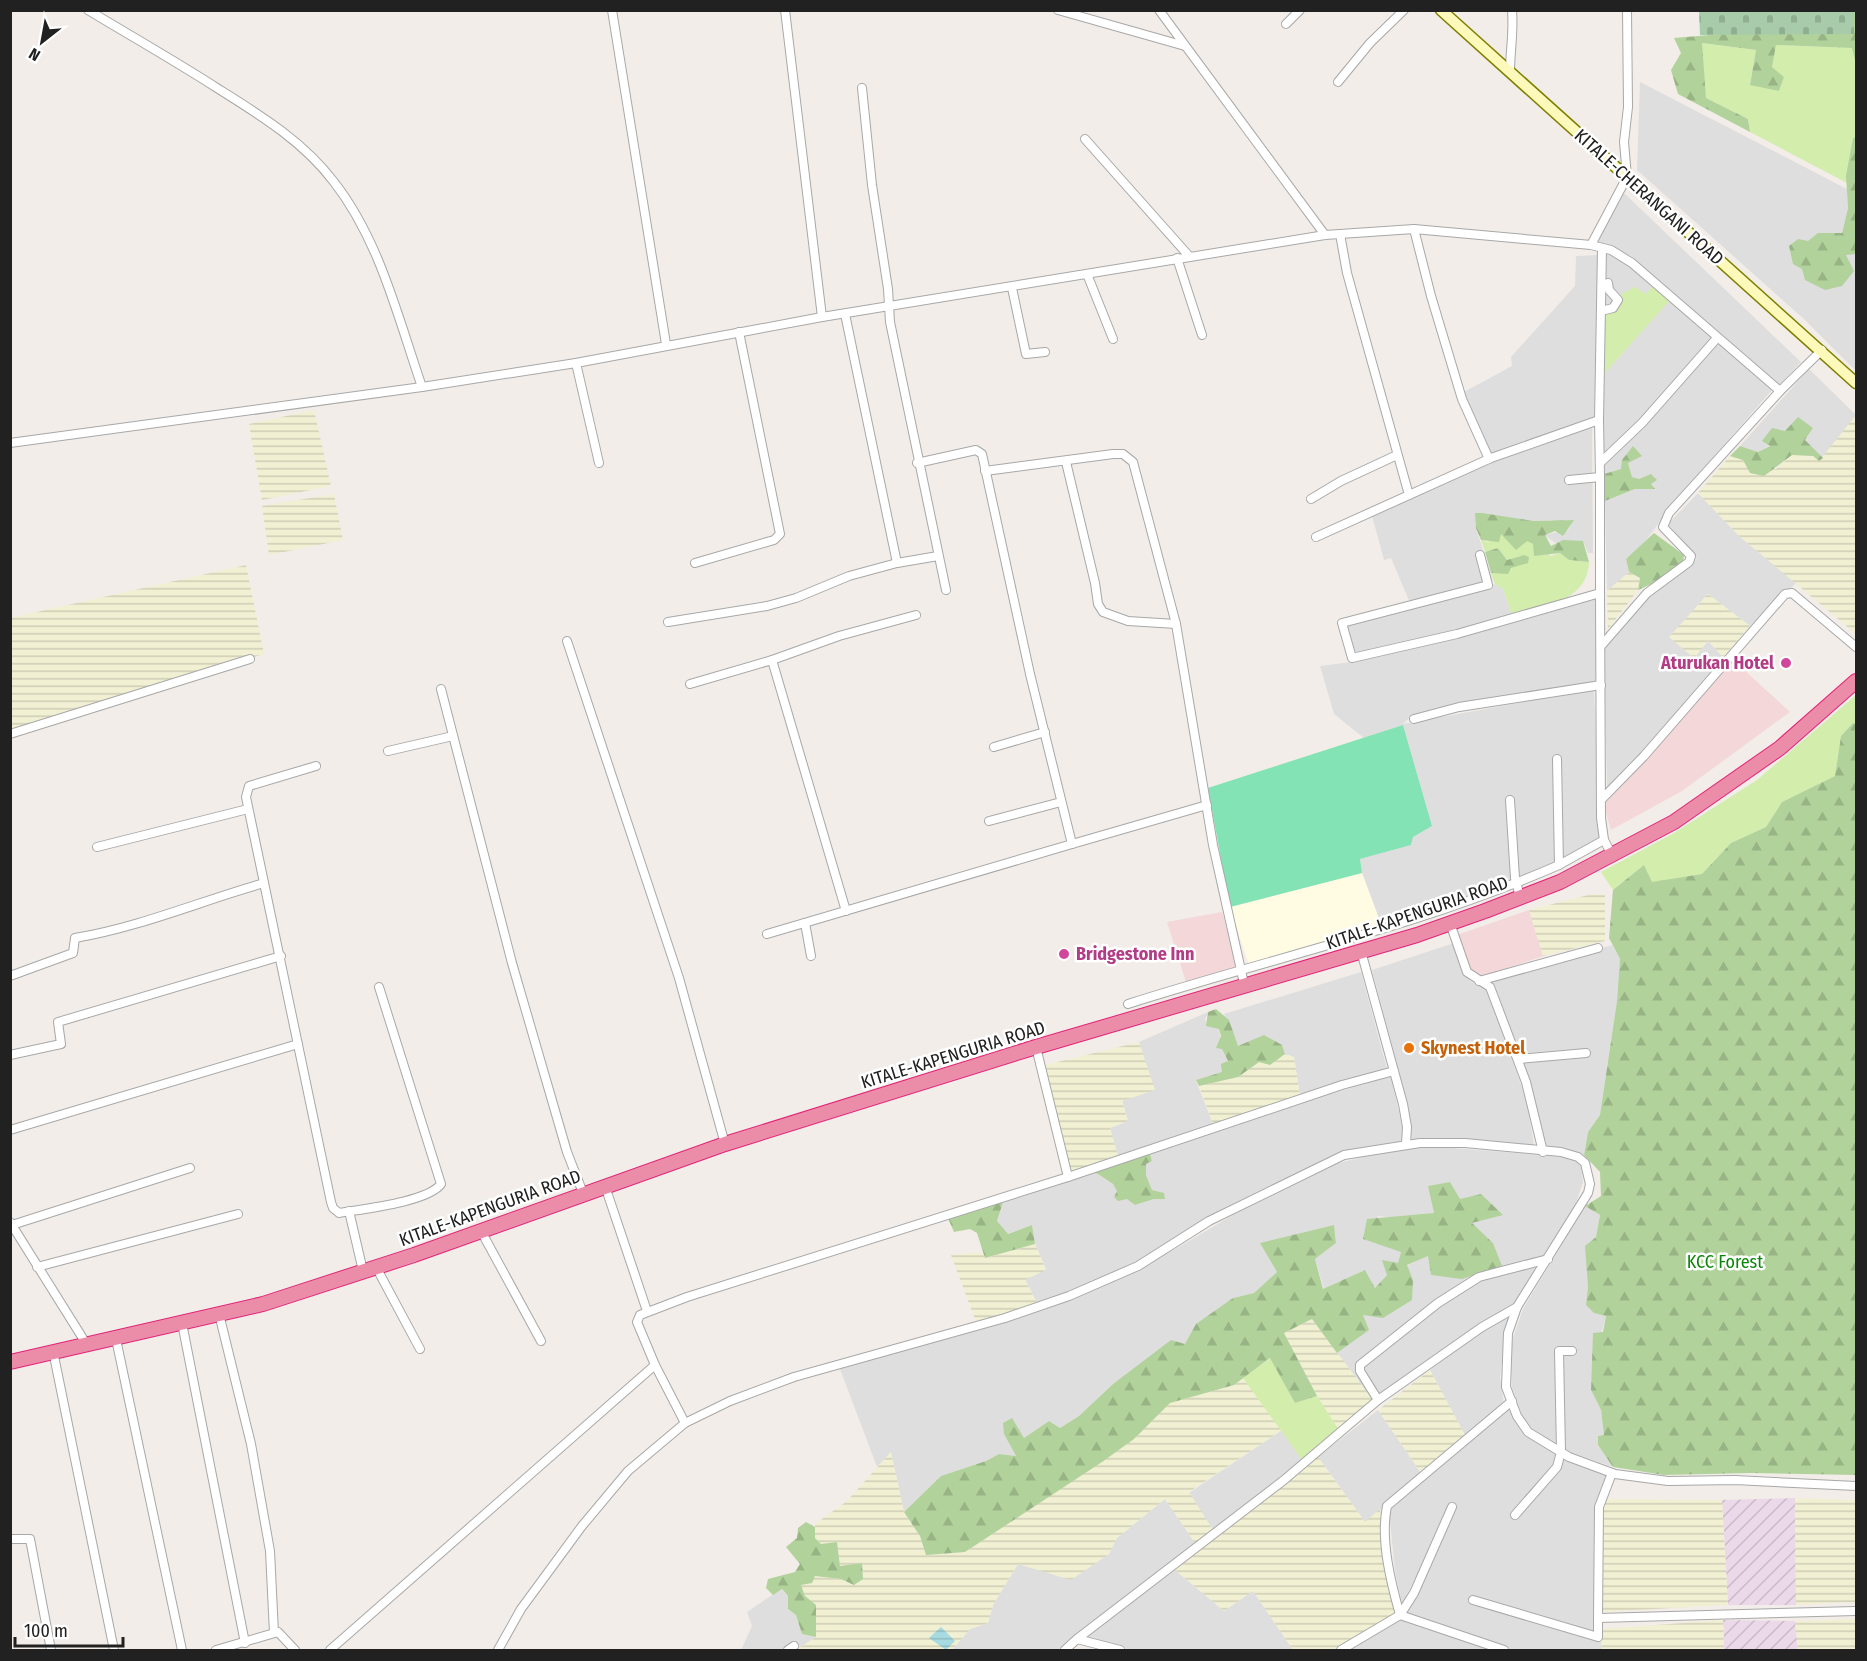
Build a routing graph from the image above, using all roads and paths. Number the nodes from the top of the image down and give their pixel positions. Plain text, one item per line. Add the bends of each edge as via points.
1 (88, 10) edge
2 (612, 10) edge
3 (785, 10) edge
4 (1058, 10) edge
5 (1159, 10) edge
6 (1300, 10) edge
7 (1404, 10) edge
8 (1442, 10) edge
9 (1512, 10) edge
10 (1627, 10) edge
11 (1286, 24) dead end
12 (1185, 46) junction
13 (1510, 72) junction
14 (1338, 82) dead end
15 (862, 88) dead end
16 (1085, 139) dead end
17 (1627, 177) junction
18 (1414, 228) junction
19 (1340, 234) junction
20 (1325, 235) junction
21 (1591, 245) junction
22 (1602, 248) junction
23 (1189, 256) junction
24 (1177, 258) junction
25 (1087, 274) junction
26 (1608, 282) dead end
27 (1011, 288) junction
28 (889, 307) junction
29 (1601, 311) junction
30 (845, 314) junction
31 (822, 317) junction
32 (739, 332) junction
33 (1203, 335) dead end
34 (1717, 338) junction
35 (1113, 339) dead end
36 (666, 344) junction
37 (1822, 350) junction
38 (1045, 352) dead end
39 (576, 363) junction
40 (1857, 383) edge
41 (422, 387) junction
42 (1779, 391) junction
43 (1599, 420) junction
44 (10, 443) edge
45 (1397, 455) junction
46 (1489, 459) junction
47 (1066, 462) junction
48 (599, 463) dead end
49 (917, 463) junction
50 (1600, 463) junction
51 (985, 471) junction
52 (1600, 477) junction
53 (1569, 480) dead end
54 (1409, 495) junction
55 (1311, 499) dead end
56 (1316, 537) dead end
57 (1480, 555) dead end
58 (938, 556) junction
59 (695, 563) dead end
60 (897, 563) junction
61 (946, 590) dead end
62 (1600, 593) junction
63 (916, 615) dead end
64 (668, 622) dead end
65 (1176, 624) junction
66 (567, 641) dead end
67 (1601, 646) junction
68 (1857, 647) edge
69 (250, 659) dead end
70 (772, 660) junction
71 (1857, 681) edge
72 (690, 684) dead end
73 (1601, 686) junction
74 (441, 688) dead end
75 (1414, 719) dead end
76 (1045, 732) junction
77 (10, 734) edge
78 (453, 736) junction
79 (994, 747) dead end
80 (388, 751) dead end
81 (1557, 759) dead end
82 (316, 766) dead end
83 (1510, 800) dead end
84 (1600, 800) junction
85 (1062, 802) junction
86 (1207, 805) junction
87 (248, 809) junction
88 (989, 821) dead end
89 (1604, 840) junction
90 (1072, 844) junction
91 (97, 847) dead end
92 (1612, 855) junction
93 (1559, 865) junction
94 (264, 883) junction
95 (1516, 883) junction
96 (1520, 897) junction
97 (846, 911) junction
98 (805, 923) junction
99 (1450, 923) junction
100 (767, 934) dead end
101 (1598, 948) dead end
102 (1361, 951) junction
103 (281, 956) junction
104 (811, 956) dead end
105 (1241, 971) junction
106 (10, 976) edge
107 (1479, 981) junction
108 (379, 987) dead end
109 (1245, 988) junction
110 (1128, 1004) dead end
111 (298, 1044) junction
112 (1036, 1047) junction
113 (1586, 1053) dead end
114 (10, 1055) edge
115 (1518, 1059) junction
116 (1394, 1071) junction
117 (10, 1130) edge
118 (725, 1144) junction
119 (1406, 1144) junction
120 (1543, 1152) junction
121 (190, 1168) dead end
122 (1068, 1177) junction
123 (605, 1186) junction
124 (583, 1193) junction
125 (349, 1211) junction
126 (238, 1214) dead end
127 (11, 1223) edge
128 (481, 1231) junction
129 (1548, 1259) junction
130 (37, 1267) junction
131 (369, 1269) junction
132 (1517, 1307) junction
133 (647, 1311) junction
134 (219, 1314) junction
135 (182, 1323) junction
136 (116, 1339) junction
137 (541, 1341) dead end
138 (87, 1345) junction
139 (420, 1349) dead end
140 (53, 1351) junction
141 (1572, 1351) dead end
142 (10, 1362) edge
143 (655, 1365) junction
144 (1378, 1400) junction
145 (1512, 1401) junction
146 (685, 1423) junction
147 (1561, 1452) junction
148 (1612, 1473) junction
149 (1857, 1486) edge
150 (1452, 1507) dead end
151 (1515, 1515) dead end
152 (10, 1539) edge
153 (1473, 1600) dead end
154 (1857, 1611) edge
155 (1400, 1615) junction
156 (1598, 1618) junction
157 (274, 1633) junction
158 (1077, 1640) junction
159 (245, 1643) junction
160 (231, 1649) edge
161 (51, 1650) edge
162 (114, 1650) edge
163 (182, 1650) edge
164 (216, 1650) edge
165 (295, 1650) edge
166 (330, 1650) edge
167 (498, 1650) edge
168 (1065, 1650) edge
169 (1120, 1650) edge
170 (1341, 1650) edge
171 (1504, 1650) edge

1 - 41 street via 278,127 322,166 347,201 379,262
2 - 36 street
3 - 31 street
4 - 12 street
5 - 12 street
6 - 11 street
7 - 14 street
8 - 13 main road, KITALE-CHERANGANI ROAD
9 - 13 street
10 - 17 street
12 - 20 street
13 - 17 main road, KITALE-CHERANGANI ROAD
15 - 28 street
16 - 23 street
17 - 21 street
17 - 37 main road, KITALE-CHERANGANI ROAD
18 - 19 street
18 - 21 street
18 - 46 street via 1462,399
19 - 20 street
19 - 45 street
20 - 23 street
21 - 22 street
22 - 29 street
22 - 34 street via 1632,262
23 - 24 street
24 - 25 street
24 - 33 street
25 - 27 street
25 - 35 street
26 - 29 street via 1609,290 1618,300 1613,308
27 - 28 street
27 - 38 street via 1026,354
28 - 30 street
28 - 49 street
29 - 43 street
30 - 31 street
30 - 60 street
31 - 32 street
32 - 36 street
32 - 59 street via 780,534 774,540
34 - 42 street
34 - 50 street via 1642,423
36 - 39 street
37 - 40 main road, KITALE-CHERANGANI ROAD
37 - 42 street
39 - 41 street
39 - 48 street
41 - 44 street
42 - 67 street via 1665,519 1664,529 1691,556 1689,562 1647,593
43 - 46 street
43 - 50 street
45 - 54 street
45 - 55 street
46 - 54 street
47 - 51 street
47 - 65 street via 1103,612 1128,621
47 - 65 street via 1123,454 1132,462
49 - 51 street via 976,450 982,454
49 - 58 street
50 - 52 street
51 - 76 street
52 - 53 street
52 - 62 street
54 - 56 street
57 - 62 street via 1488,585 1342,623 1352,658 1457,634
58 - 60 street
58 - 61 street
60 - 64 street via 767,606
62 - 67 street
63 - 70 street
65 - 86 street
66 - 118 street via 679,978
67 - 73 street
68 - 84 street via 1804,601 1792,593 1785,594 1644,756
69 - 77 street
70 - 72 street
70 - 97 street
71 - 92 highway, KITALE-KAPENGURIA ROAD via 1812,723 1745,774 1674,822
73 - 75 street via 1459,707
73 - 84 street
74 - 78 street
76 - 79 street
76 - 85 street
78 - 80 street
78 - 124 street via 512,963 567,1152
81 - 93 street
82 - 87 street via 249,786
83 - 95 street
84 - 89 street
85 - 88 street
85 - 90 street
86 - 90 street
86 - 105 street
87 - 91 street
87 - 94 street
89 - 92 street
89 - 93 street
90 - 97 street
92 - 96 highway, KITALE-KAPENGURIA ROAD
93 - 95 street
94 - 103 street
94 - 106 street via 146,921 75,938 74,953
95 - 96 street
95 - 105 street via 1415,919
96 - 99 highway, KITALE-KAPENGURIA ROAD
97 - 98 street
98 - 100 street
98 - 104 street
99 - 102 highway, KITALE-KAPENGURIA ROAD
99 - 107 street via 1463,966
101 - 107 street
102 - 109 highway, KITALE-KAPENGURIA ROAD
102 - 116 street
103 - 111 street
103 - 114 street via 58,1022 61,1044
105 - 109 street
105 - 110 street
107 - 115 street via 1490,987
108 - 125 street via 441,1184 436,1190 407,1200
109 - 112 highway, KITALE-KAPENGURIA ROAD
111 - 117 street
111 - 125 street via 331,1202 335,1211
112 - 118 highway, KITALE-KAPENGURIA ROAD
112 - 122 street
113 - 115 street
115 - 120 street
116 - 119 street via 1407,1127
116 - 122 street
118 - 123 highway, KITALE-KAPENGURIA ROAD
119 - 120 street via 1465,1143
119 - 146 street via 1344,1155 1209,1221 1138,1266 1070,1296 794,1377
120 - 129 street via 1578,1157 1585,1162 1590,1184
121 - 127 street
122 - 133 street
123 - 124 highway, KITALE-KAPENGURIA ROAD
123 - 133 street
124 - 128 highway, KITALE-KAPENGURIA ROAD
125 - 131 street
126 - 130 street
127 - 130 street
128 - 131 highway, KITALE-KAPENGURIA ROAD
128 - 137 street
129 - 132 street
129 - 144 street via 1479,1277 1437,1303 1360,1365
130 - 138 street
131 - 134 highway, KITALE-KAPENGURIA ROAD via 263,1304
131 - 139 street
132 - 144 street
132 - 145 street via 1506,1354 1506,1388
133 - 143 street via 637,1322
134 - 135 highway, KITALE-KAPENGURIA ROAD
134 - 157 street via 251,1444 268,1540
135 - 136 highway, KITALE-KAPENGURIA ROAD
135 - 159 street
136 - 138 highway, KITALE-KAPENGURIA ROAD
136 - 163 street
138 - 140 highway, KITALE-KAPENGURIA ROAD
140 - 142 highway, KITALE-KAPENGURIA ROAD
140 - 162 street
141 - 147 street via 1559,1351
143 - 146 street
143 - 166 street
144 - 158 street via 1284,1480
145 - 147 street via 1528,1432
145 - 155 street via 1387,1506 1390,1573
146 - 167 street via 628,1471 582,1526 521,1610
147 - 148 street
147 - 151 street via 1557,1467
148 - 149 street via 1668,1481
148 - 156 street via 1599,1507
150 - 155 street via 1414,1593
152 - 161 street via 30,1539
153 - 156 street via 1598,1637
154 - 156 street
155 - 170 street
155 - 171 street
157 - 159 street
157 - 165 street via 278,1632
158 - 168 street
158 - 169 street
159 - 160 street
160 - 164 street

